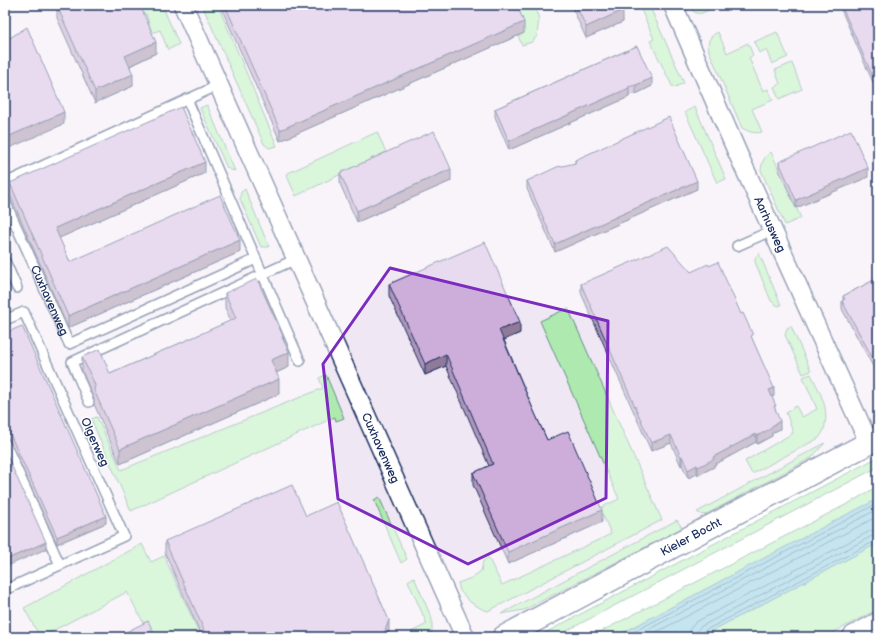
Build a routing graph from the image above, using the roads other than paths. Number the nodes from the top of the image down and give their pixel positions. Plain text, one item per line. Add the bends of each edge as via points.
1 (183, 5) edge
2 (673, 5) edge
3 (219, 85) junction
4 (187, 99) junction
5 (5, 183) edge
6 (5, 201) edge
7 (773, 230) junction
8 (737, 246) dead end
9 (256, 259) junction
10 (296, 259) junction
11 (5, 261) edge
12 (262, 274) junction
13 (17, 288) dead end
14 (5, 320) edge
15 (300, 362) dead end
16 (89, 402) dead end
17 (873, 441) edge
18 (5, 443) edge
19 (60, 565) junction
20 (5, 590) edge
21 (878, 624) edge
22 (465, 637) edge
23 (504, 637) edge
24 (854, 637) edge

1 - 3 street, Cuxhavenweg
2 - 7 street, Aarhusweg
3 - 4 lane
3 - 10 street, Cuxhavenweg
4 - 5 lane
4 - 9 lane
6 - 9 lane, Cuxhavenweg via 69,344
7 - 8 lane
7 - 17 street, Aarhusweg
9 - 12 lane
10 - 12 lane
10 - 22 street, Cuxhavenweg
11 - 13 lane
12 - 15 lane
12 - 16 lane via 72,362
14 - 19 lane, Olgerweg via 24,312 124,536
17 - 23 main road, Kieler Bocht
18 - 19 lane
19 - 20 lane, Olgerweg
21 - 24 main road

